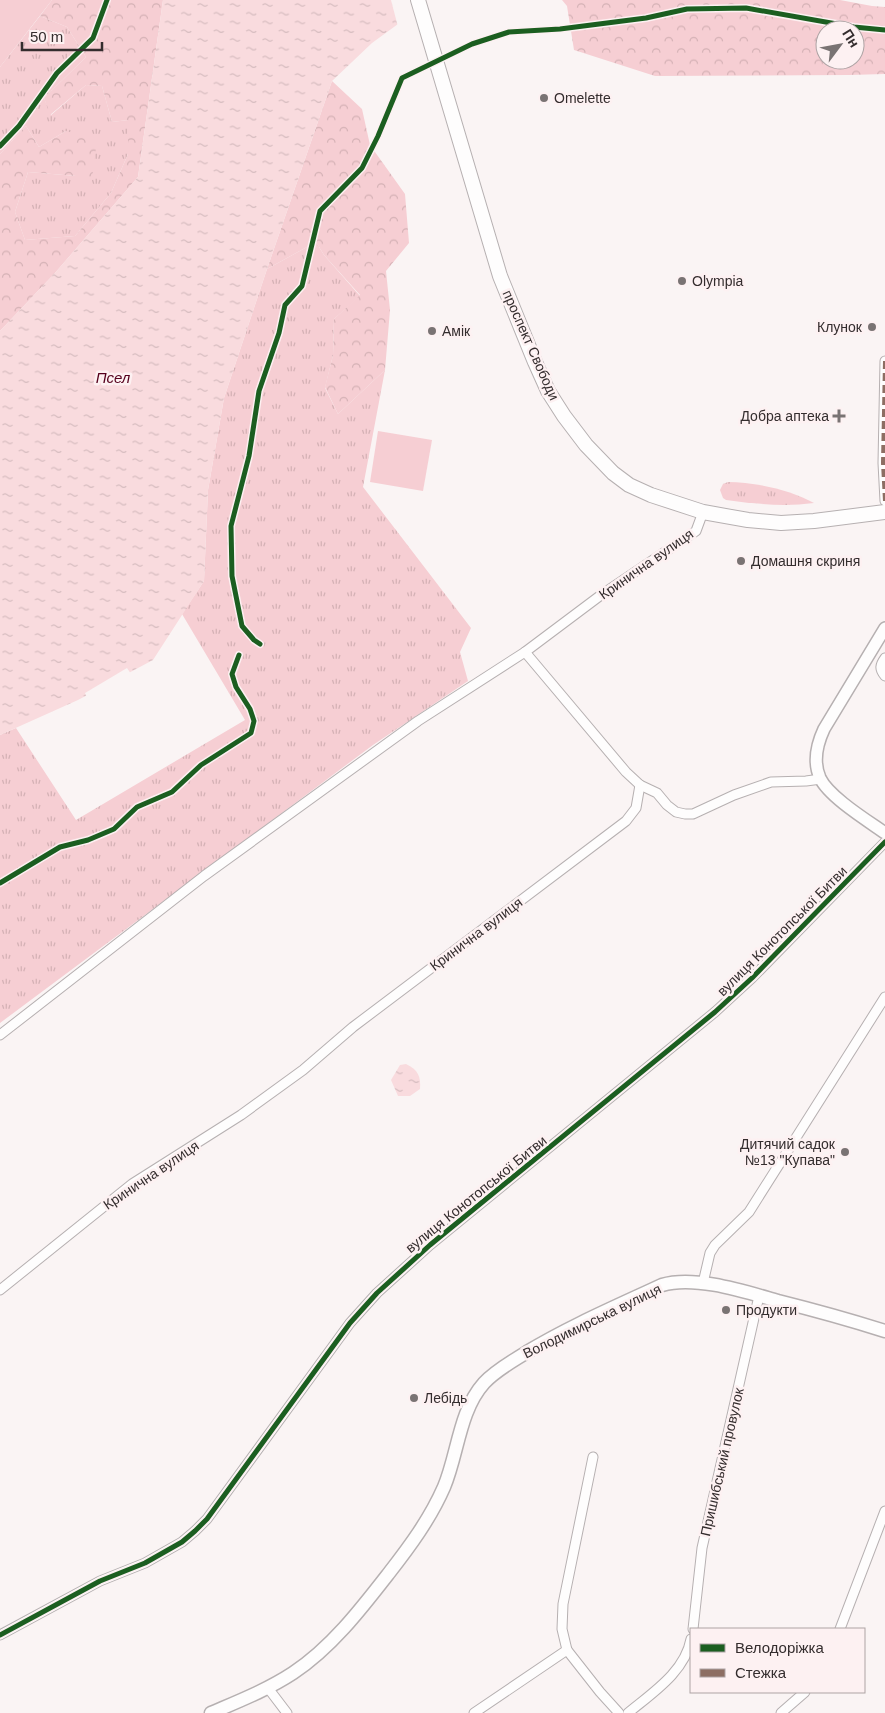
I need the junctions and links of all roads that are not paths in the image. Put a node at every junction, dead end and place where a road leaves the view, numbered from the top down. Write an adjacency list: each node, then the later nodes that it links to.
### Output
1 (418, 0): 4 (main road, проспект Свободи)
2 (885, 361): 3 (street)
3 (885, 501)
4 (703, 512): 5 (main road, проспект Свободи); 7 (street, Кринична вулиця)
5 (885, 512)
6 (885, 628): 10 (street)
7 (525, 652): 11 (street); 15 (street, Кринична вулиця)
8 (885, 658): 9 (street)
9 (885, 676)
10 (821, 779): 11 (street); 12 (street)
11 (640, 785): 17 (street, Кринична вулиця)
12 (885, 833)
13 (885, 842): 24 (street, вулиця Конотопської Битви)
14 (885, 997): 16 (street)
15 (0, 1035)
16 (703, 1283): 18 (main road, Володимирська вулиця); 27 (main road, Володимирська вулиця)
17 (0, 1290)
18 (759, 1296): 19 (main road, Володимирська вулиця); 22 (street, Пришибський провулок)
19 (885, 1330)
20 (594, 1457): 26 (street)
21 (885, 1510): 23 (street)
22 (693, 1628)
23 (840, 1628)
24 (0, 1634)
25 (690, 1642): 33 (street)
26 (566, 1650): 31 (street); 32 (street)
27 (268, 1688): 29 (main road, Володимирська вулиця); 30 (street)
28 (804, 1693): 34 (street)
29 (211, 1713)
30 (287, 1713)
31 (474, 1713)
32 (619, 1713)
33 (628, 1713)
34 (781, 1713)

